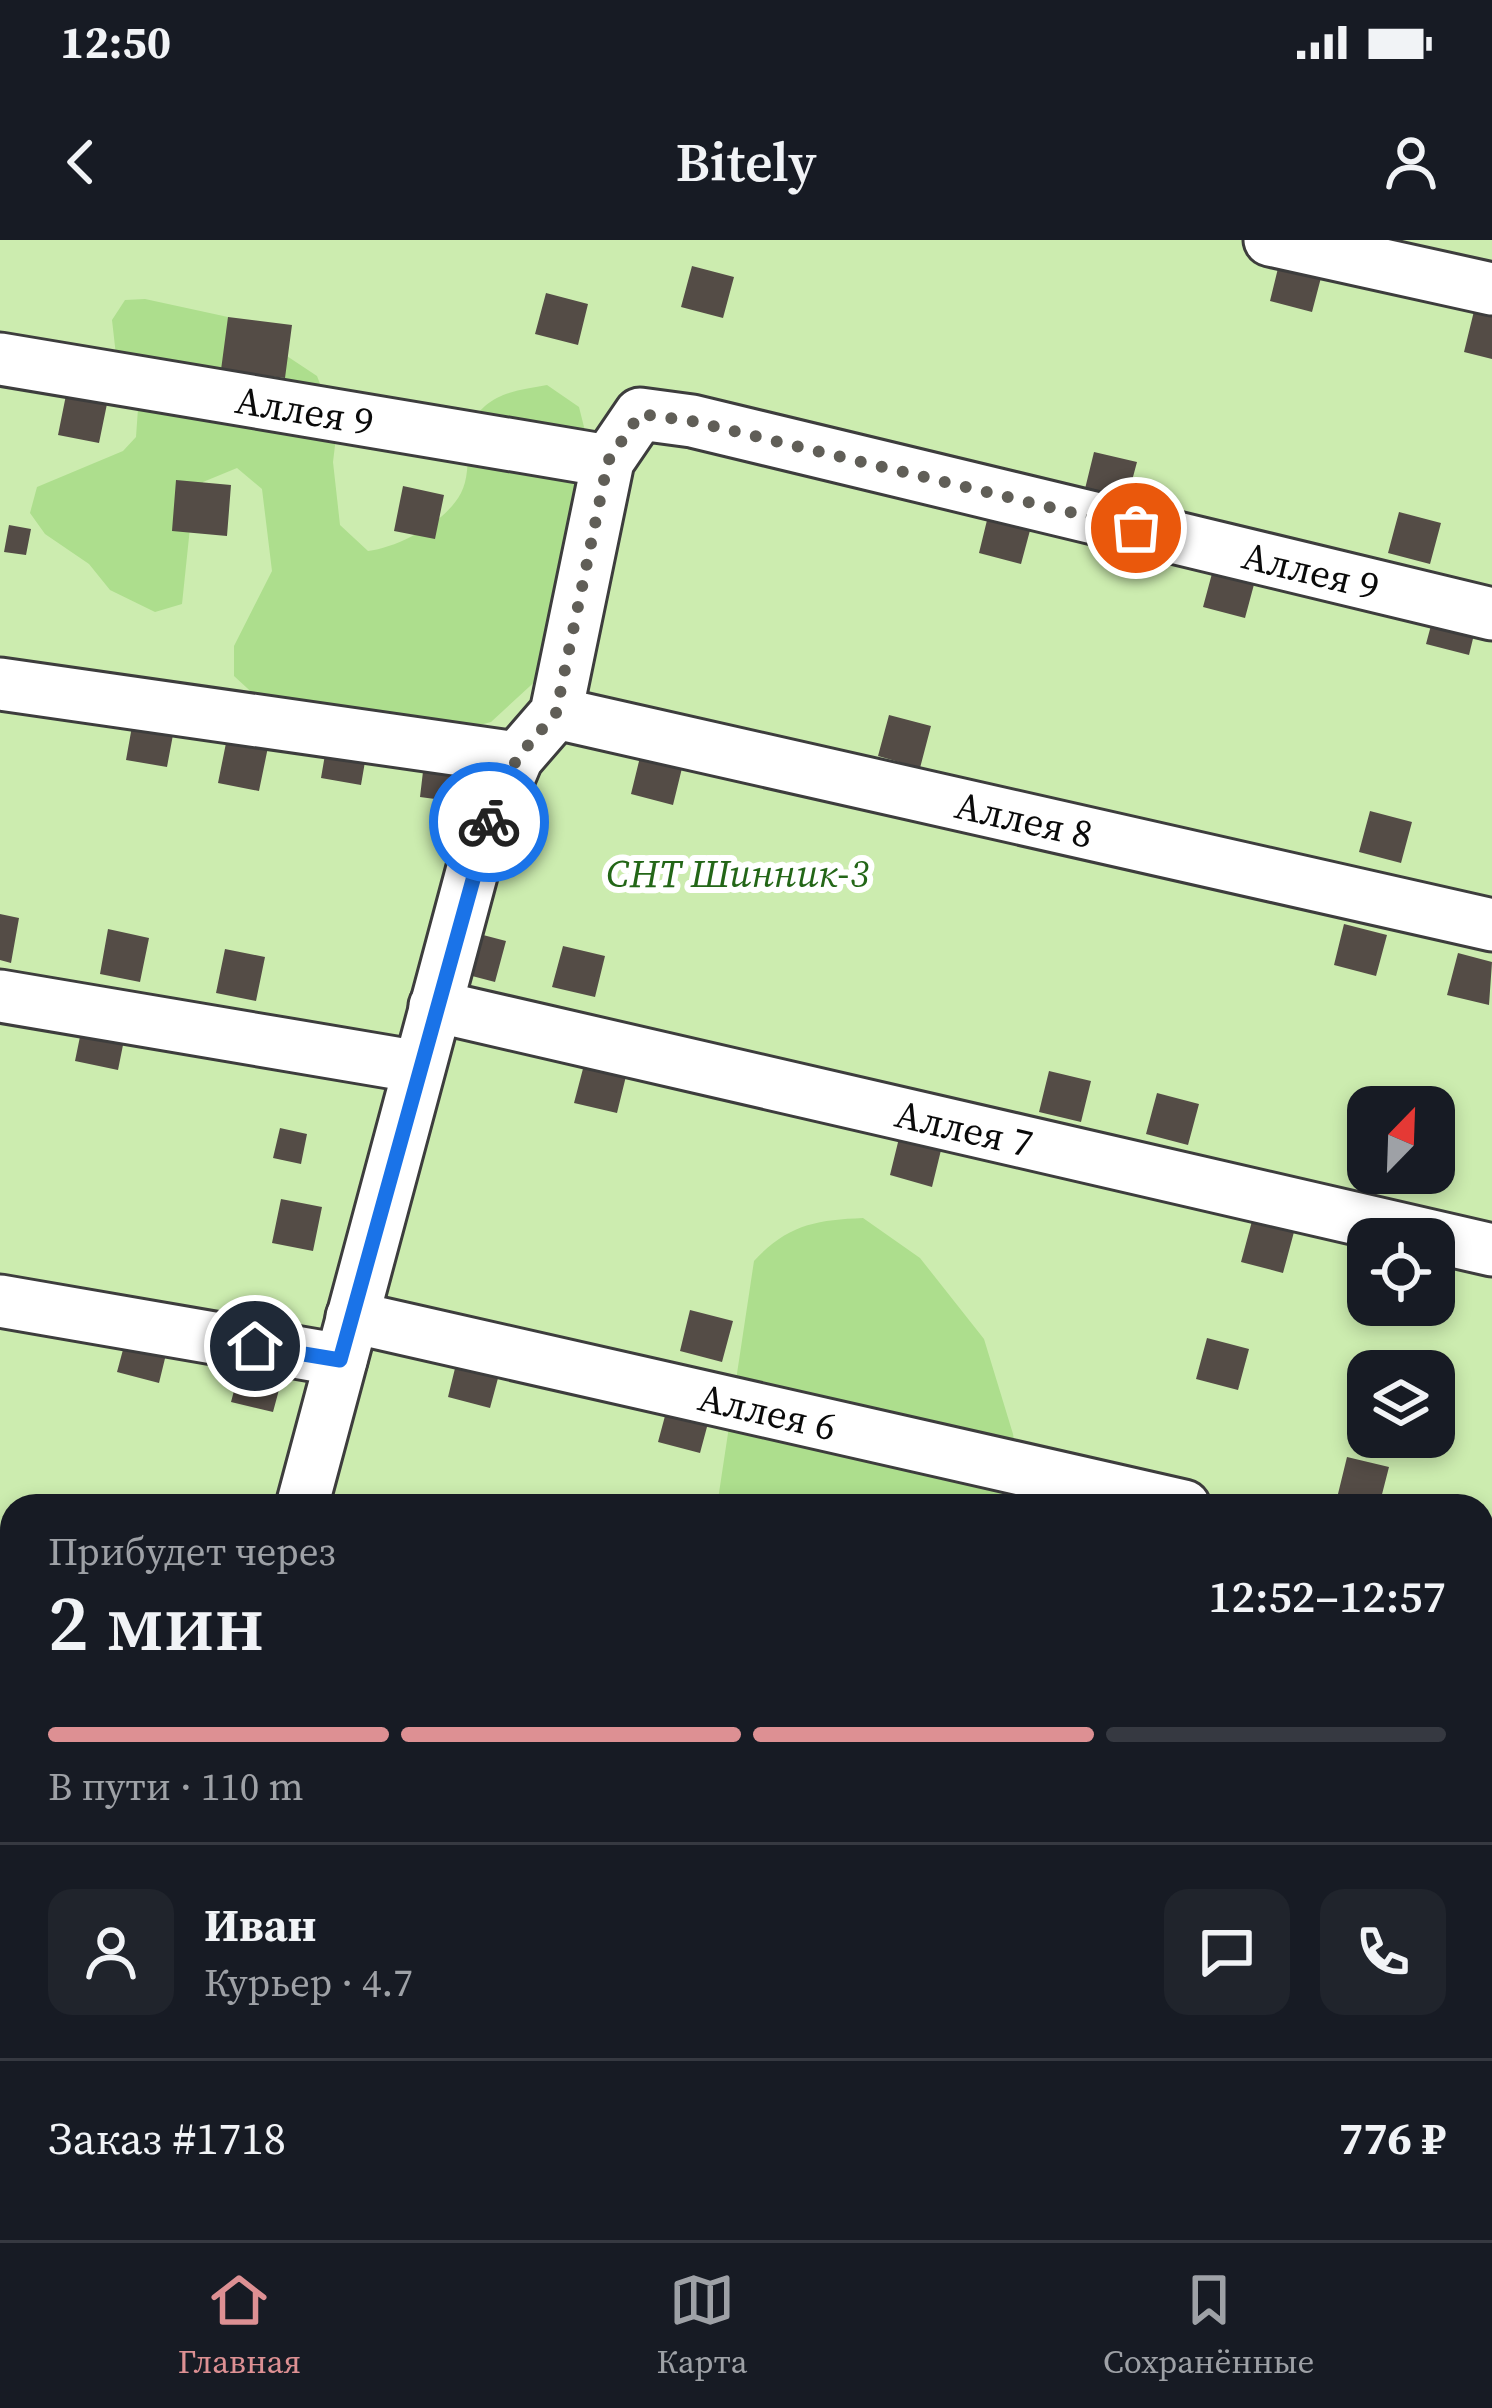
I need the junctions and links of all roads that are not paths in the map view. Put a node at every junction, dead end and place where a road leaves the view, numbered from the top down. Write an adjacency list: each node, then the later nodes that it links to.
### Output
1 (1270, 240): 2 (lane)
2 (1492, 290)
3 (0, 359): 4 (lane, Аллея 9)
4 (608, 461): 5 (lane, Аллея 9); 7 (lane)
5 (1492, 614)
6 (0, 684): 8 (lane)
7 (556, 713): 8 (lane); 9 (lane, Аллея 8)
8 (517, 758): 11 (lane)
9 (1492, 925)
10 (0, 996): 12 (lane)
11 (436, 1006): 12 (lane); 13 (lane, Аллея 7)
12 (419, 1067): 15 (lane)
13 (1492, 1250)
14 (0, 1301): 15 (lane, Аллея 6)
15 (346, 1339): 16 (lane); 17 (lane, Аллея 6)
16 (305, 1494)
17 (1124, 1494)

